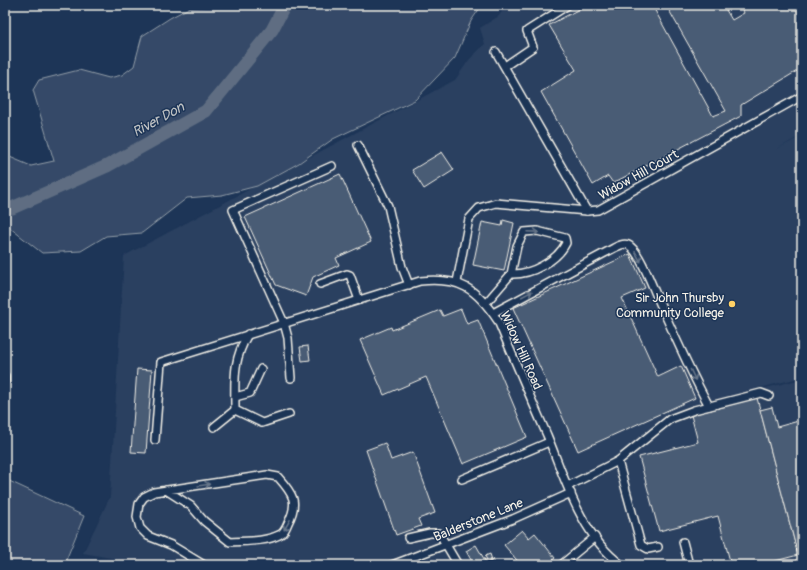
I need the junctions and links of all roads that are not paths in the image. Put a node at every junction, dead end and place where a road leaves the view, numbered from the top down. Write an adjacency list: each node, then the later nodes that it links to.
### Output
1 (568, 5): 3 (street)
2 (496, 52): 3 (street)
3 (505, 66): 7 (street)
4 (802, 96): 7 (street, Widow Hill Court)
5 (358, 145): 11 (street)
6 (332, 166): 15 (street)
7 (587, 211): 9 (street, Widow Hill Court)
8 (511, 274): 8 (street, one-way to 8); 13 (street)
9 (457, 282): 11 (street, Widow Hill Road); 13 (street, Widow Hill Road)
10 (320, 284): 12 (street)
11 (409, 285): 12 (street, Widow Hill Road)
12 (359, 300): 15 (street, Widow Hill Road)
13 (486, 303): 14 (street, Widow Hill Road)
14 (493, 313): 23 (street, one-way to 23); 28 (street, Widow Hill Road)
15 (284, 323): 16 (street, Widow Hill Road); 19 (street)
16 (248, 334): 22 (street); 27 (street, Widow Hill Road)
17 (261, 369): 22 (street)
18 (5, 376): 20 (street)
19 (291, 378)
20 (5, 382)
21 (769, 396): 23 (street)
22 (235, 397): 24 (street)
23 (710, 406): 29 (street)
24 (235, 410): 25 (street); 26 (street)
25 (289, 414)
26 (214, 427)
27 (155, 440)
28 (549, 442): 30 (street); 31 (street, Widow Hill Road)
29 (618, 461): 31 (street); 38 (street)
30 (462, 478)
31 (568, 486): 33 (street, Widow Hill Road)
32 (166, 490): 32 (street, one-way to 32); 39 (street)
33 (571, 493): 34 (street, Widow Hill Road); 37 (street, Balderstone Lane)
34 (595, 537): 42 (street); 43 (street, Widow Hill Road)
35 (408, 538): 37 (street)
36 (682, 542): 44 (street)
37 (445, 545): 40 (street, Balderstone Lane); 41 (street)
38 (658, 547)
39 (204, 565)
40 (392, 565)
41 (458, 565)
42 (561, 565)
43 (622, 565)
44 (689, 565)

